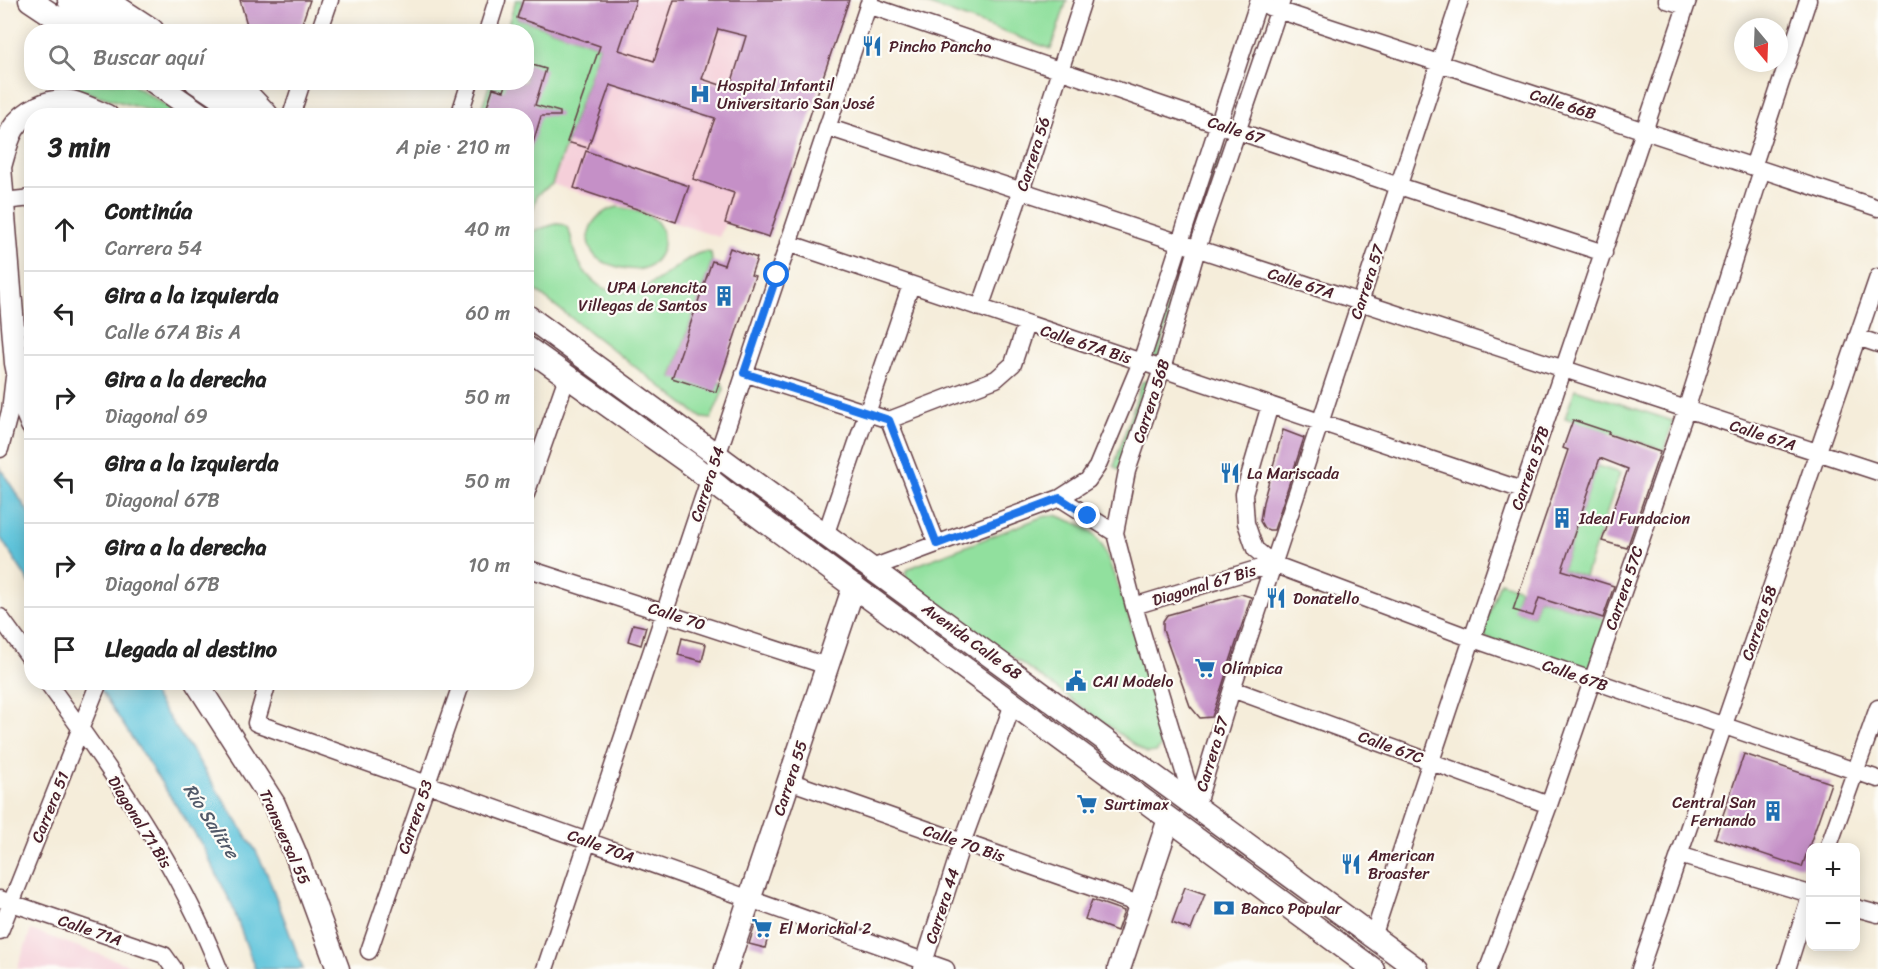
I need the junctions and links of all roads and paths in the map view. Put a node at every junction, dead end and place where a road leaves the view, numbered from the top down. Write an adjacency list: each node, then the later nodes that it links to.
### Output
1 (30, 0): 14 (main road)
2 (69, 0): 13 (main road)
3 (330, 0): 17 (street)
4 (497, 0): 18 (street)
5 (1083, 0): 20 (street, Carrera 56)
6 (1460, 0): 19 (street, Carrera 57)
7 (1667, 0): 11 (street)
8 (1808, 0): 39 (street, Carrera 57C)
9 (1255, 1): 12 (street, Calle 66B); 34 (street, Carrera 56B)
10 (869, 3): 20 (street, Calle 67); 35 (street, Carrera 54)
11 (1687, 3): 37 (street, Carrera 57B)
12 (1280, 5): 19 (street, Calle 66B); 36 (street, Carrera 56B)
13 (99, 9): 15 (main road); 16 (highway)
14 (66, 24)
15 (111, 24)
16 (132, 24)
17 (322, 24)
18 (490, 24)
19 (1439, 64): 37 (street, Calle 66B); 40 (street, Carrera 57)
20 (1059, 71): 34 (street, Calle 67); 41 (street, Carrera 56)
21 (166, 90): 28 (main road)
22 (208, 90): 29 (main road)
23 (237, 90): 30 (highway)
24 (299, 90): 31 (street)
25 (467, 90): 32 (street)
26 (38, 108): 27 (main road)
27 (87, 108)
28 (191, 108)
29 (236, 108)
30 (256, 108)
31 (294, 108)
32 (462, 108)
33 (24, 115): 38 (main road)
34 (1218, 124): 36 (street, Calle 67); 46 (street, Carrera 56B)
35 (827, 127): 41 (street, Calle 67A); 45 (street, Carrera 54)
36 (1239, 130): 40 (street, Calle 67); 47 (street, Carrera 56B)
37 (1645, 131): 39 (street, Calle 66B); 48 (street, Carrera 57B)
38 (0, 167): 43 (main road)
39 (1757, 169): 44 (street, Calle 66B); 67 (street, Carrera 57C)
40 (1399, 186): 48 (street, Calle 67); 51 (street, Carrera 57)
41 (1021, 191): 46 (street, Calle 67A); 52 (street, Carrera 56)
42 (24, 199): 43 (street)
43 (3, 201): 59 (main road)
44 (1878, 208)
45 (788, 243): 50 (street, Calle 67A Bis); 62 (street, Carrera 54)
46 (1179, 243): 47 (street, Calle 67A); 58 (street, Carrera 56B)
47 (1197, 249): 51 (street, Calle 67A); 60 (street, Carrera 56B)
48 (1604, 253): 61 (street, Carrera 57B)
49 (1878, 277): 55 (street, Carrera 58)
50 (911, 285): 52 (street, Calle 67A Bis); 68 (street)
51 (1360, 302): 61 (street, Calle 67A); 70 (street, Carrera 57)
52 (980, 308): 54 (street, Calle 67A Bis)
53 (534, 321): 73 (main road, Avenida Calle 68)
54 (1026, 324): 58 (street, Calle 67A Bis); 69 (street)
55 (1857, 337): 56 (street); 72 (street, Carrera 58)
56 (1878, 345)
57 (534, 353): 64 (main road, Avenida Calle 68)
58 (1141, 362): 60 (street, Calle 67A Bis); 78 (street, Carrera 56B)
59 (16, 363): 63 (street); 65 (main road); 71 (street)
60 (1162, 369): 66 (street, Calle 67A Bis); 80 (street, Carrera 56B)
61 (1563, 370): 67 (street, Calle 67A); 77 (street, Carrera 57B)
62 (744, 373): 68 (street); 73 (street, Carrera 54)
63 (24, 376)
64 (567, 377): 74 (street); 76 (main road, Avenida Calle 68)
65 (24, 403)
66 (1270, 405): 70 (street, Calle 67A Bis); 82 (street)
67 (1686, 410): 72 (street, Calle 67A); 92 (street, Carrera 57C)
68 (867, 413): 69 (street); 79 (street)
69 (889, 420): 81 (street)
70 (1321, 422): 77 (street, Calle 67A Bis); 82 (street, Carrera 57)
71 (1, 447)
72 (1818, 452): 75 (street, Calle 67A); 102 (street, Carrera 58)
73 (717, 454): 76 (street, Carrera 54); 79 (main road, Avenida Calle 68)
74 (534, 471)
75 (1878, 472)
76 (709, 479): 85 (main road, Avenida Calle 68); 87 (street, Carrera 54)
77 (1522, 490): 89 (street, Carrera 57B)
78 (1060, 498): 80 (street); 81 (street, Carrera 56B)
79 (826, 533): 83 (main road, Avenida Calle 68)
80 (1115, 533): 86 (street, Carrera 56B)
81 (937, 544): 83 (street, Carrera 56B)
82 (1274, 564): 86 (street, Diagonal 67 Bis); 89 (street, Calle 67B); 93 (street, Carrera 57)
83 (872, 568): 109 (main road, Avenida Calle 68)
84 (534, 571): 87 (street, Calle 70)
85 (854, 586): 91 (main road, Carrera 55); 99 (main road, Avenida Calle 68)
86 (1134, 606): 109 (street, Carrera 56B)
87 (665, 612): 91 (street, Calle 70); 111 (street, Carrera 54)
88 (0, 617): 90 (street)
89 (1473, 639): 92 (street, Calle 67B); 103 (street, Carrera 57B)
90 (24, 649)
91 (827, 666): 106 (main road, Carrera 55)
92 (1591, 681): 102 (street, Calle 67B); 108 (street, Carrera 57C)
93 (1232, 689): 103 (street, Calle 67C); 109 (street, Carrera 57)
94 (54, 690): 101 (street, Diagonal 71 Bis)
95 (96, 690): 101 (street, Carrera 51)
96 (201, 690): 128 (main road, Transversal 55)
97 (266, 690): 107 (street, Calle 70A)
98 (459, 690): 107 (street, Carrera 53)
99 (1013, 704): 110 (main road, Avenida Calle 68); 112 (street)
100 (1878, 708): 104 (street)
101 (83, 723): 118 (street, Carrera 51); 127 (street, Diagonal 71 Bis)
102 (1723, 727): 104 (street, Calle 67B); 114 (street, Carrera 58)
103 (1430, 761): 108 (street, Calle 67C); 123 (street, Carrera 57B)
104 (1855, 772): 105 (street, Calle 67B); 113 (street)
105 (1878, 779)
106 (789, 781): 112 (street, Calle 70 Bis); 117 (main road, Carrera 55)
107 (427, 784): 111 (street, Calle 70A); 124 (street, Carrera 53)
108 (1549, 805): 135 (street, Carrera 57C)
109 (1196, 807): 123 (main road, Avenida Calle 68)
110 (1170, 819): 119 (main road); 133 (main road, Avenida Calle 68)
111 (586, 841): 117 (street, Calle 70A); 129 (street, Carrera 54)
112 (962, 843): 119 (street, Calle 70 Bis); 125 (street, Carrera 44)
113 (1830, 843)
114 (1679, 855): 115 (street); 136 (street, Carrera 58)
115 (1806, 894)
116 (1809, 897): 137 (street)
117 (749, 899): 125 (street, Calle 70A); 130 (main road, Carrera 55)
118 (5, 901): 122 (street, Carrera 51); 126 (street, Calle 71A)
119 (1139, 904): 132 (main road)
120 (1860, 909): 121 (street)
121 (1878, 915)
122 (0, 931)
123 (1373, 937): 134 (main road, Avenida Calle 68)
124 (369, 951)
125 (923, 965): 131 (street, Calle 70A)
126 (174, 969)
127 (219, 969)
128 (338, 969)
129 (545, 969)
130 (726, 969)
131 (946, 969)
132 (1119, 969)
133 (1372, 969)
134 (1417, 969)
135 (1488, 969)
136 (1640, 969)
137 (1787, 969)

